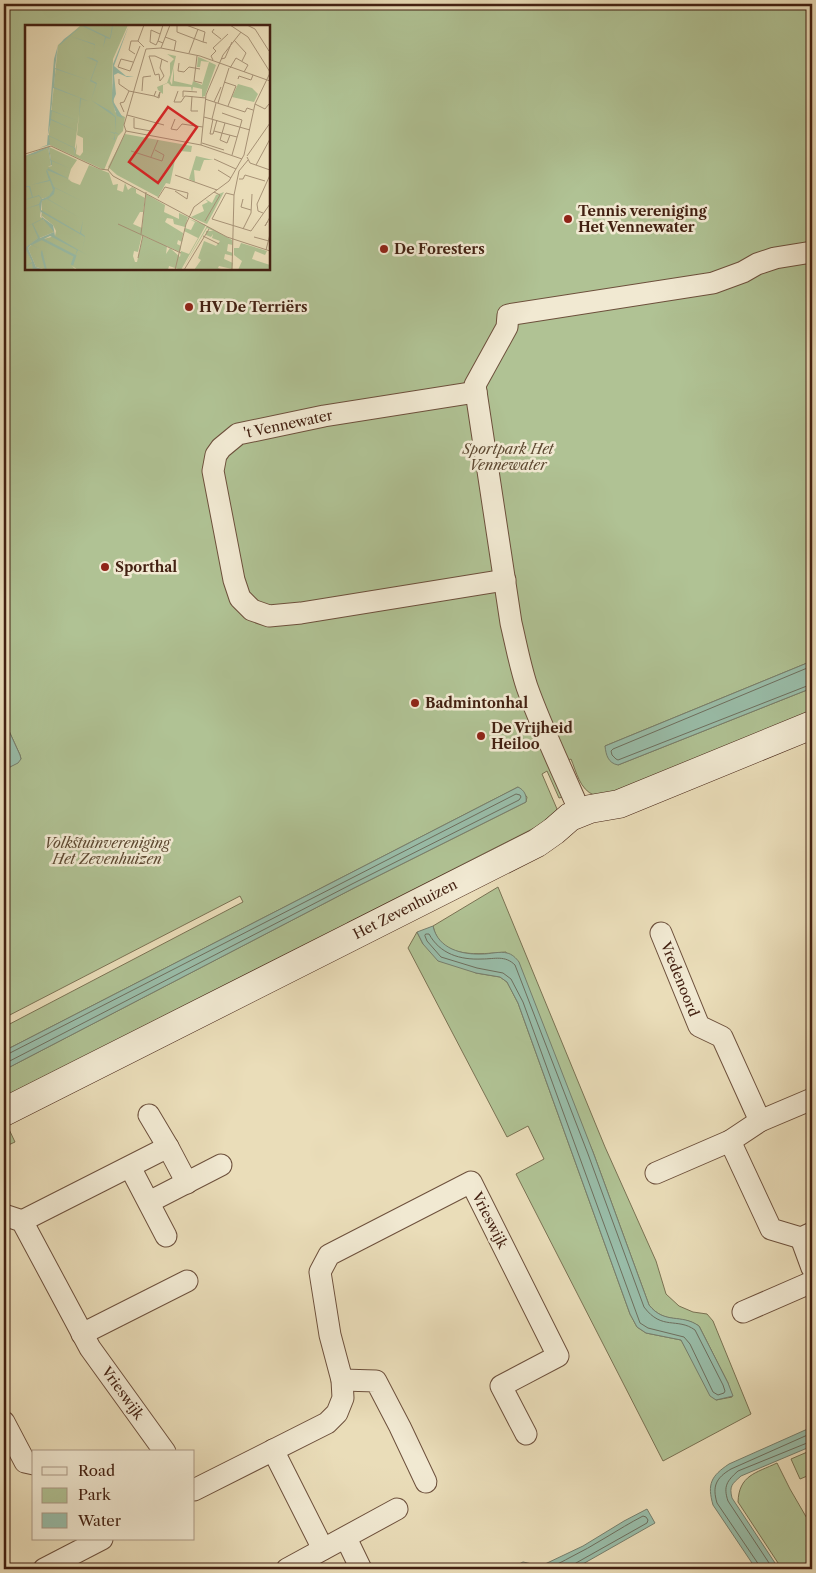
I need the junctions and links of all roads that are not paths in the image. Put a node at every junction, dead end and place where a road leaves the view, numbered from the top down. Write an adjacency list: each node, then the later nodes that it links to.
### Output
1 (812, 252): 2 (street)
2 (476, 392): 3 (street); 3 (street, 't Vennewater)
3 (505, 580): 5 (street)
4 (812, 725): 5 (street, Het Zevenhuizen)
5 (580, 812): 8 (street, Het Zevenhuizen)
6 (661, 934): 10 (street, Vredenoord)
7 (812, 1099): 10 (street)
8 (4, 1112)
9 (149, 1115): 12 (street)
10 (760, 1121): 11 (street)
11 (730, 1141): 15 (street); 19 (street)
12 (168, 1147): 14 (street, Vrieswijk); 16 (street)
13 (221, 1165): 16 (street)
14 (130, 1167): 17 (street); 18 (street, Vrieswijk)
15 (656, 1173)
16 (187, 1183): 17 (street)
17 (149, 1202): 20 (street)
18 (13, 1218): 25 (street, Vrieswijk)
19 (806, 1235): 21 (street)
20 (166, 1236)
21 (812, 1268)
22 (187, 1281): 25 (street)
23 (812, 1282): 24 (street)
24 (743, 1312)
25 (82, 1334): 29 (street, Vrieswijk)
26 (342, 1380): 28 (street, Vrieswijk); 30 (street, Vrieswijk); 32 (street)
27 (4, 1422): 31 (street)
28 (526, 1434)
29 (164, 1450)
30 (273, 1450): 33 (street, Vrieswijk); 37 (street)
31 (32, 1464)
32 (426, 1482)
33 (195, 1489)
34 (397, 1509): 35 (street)
35 (346, 1538): 37 (street); 41 (street)
36 (92, 1542): 38 (street)
37 (323, 1550): 40 (street)
38 (67, 1564): 39 (street)
39 (44, 1569)
40 (287, 1569)
41 (361, 1569)

